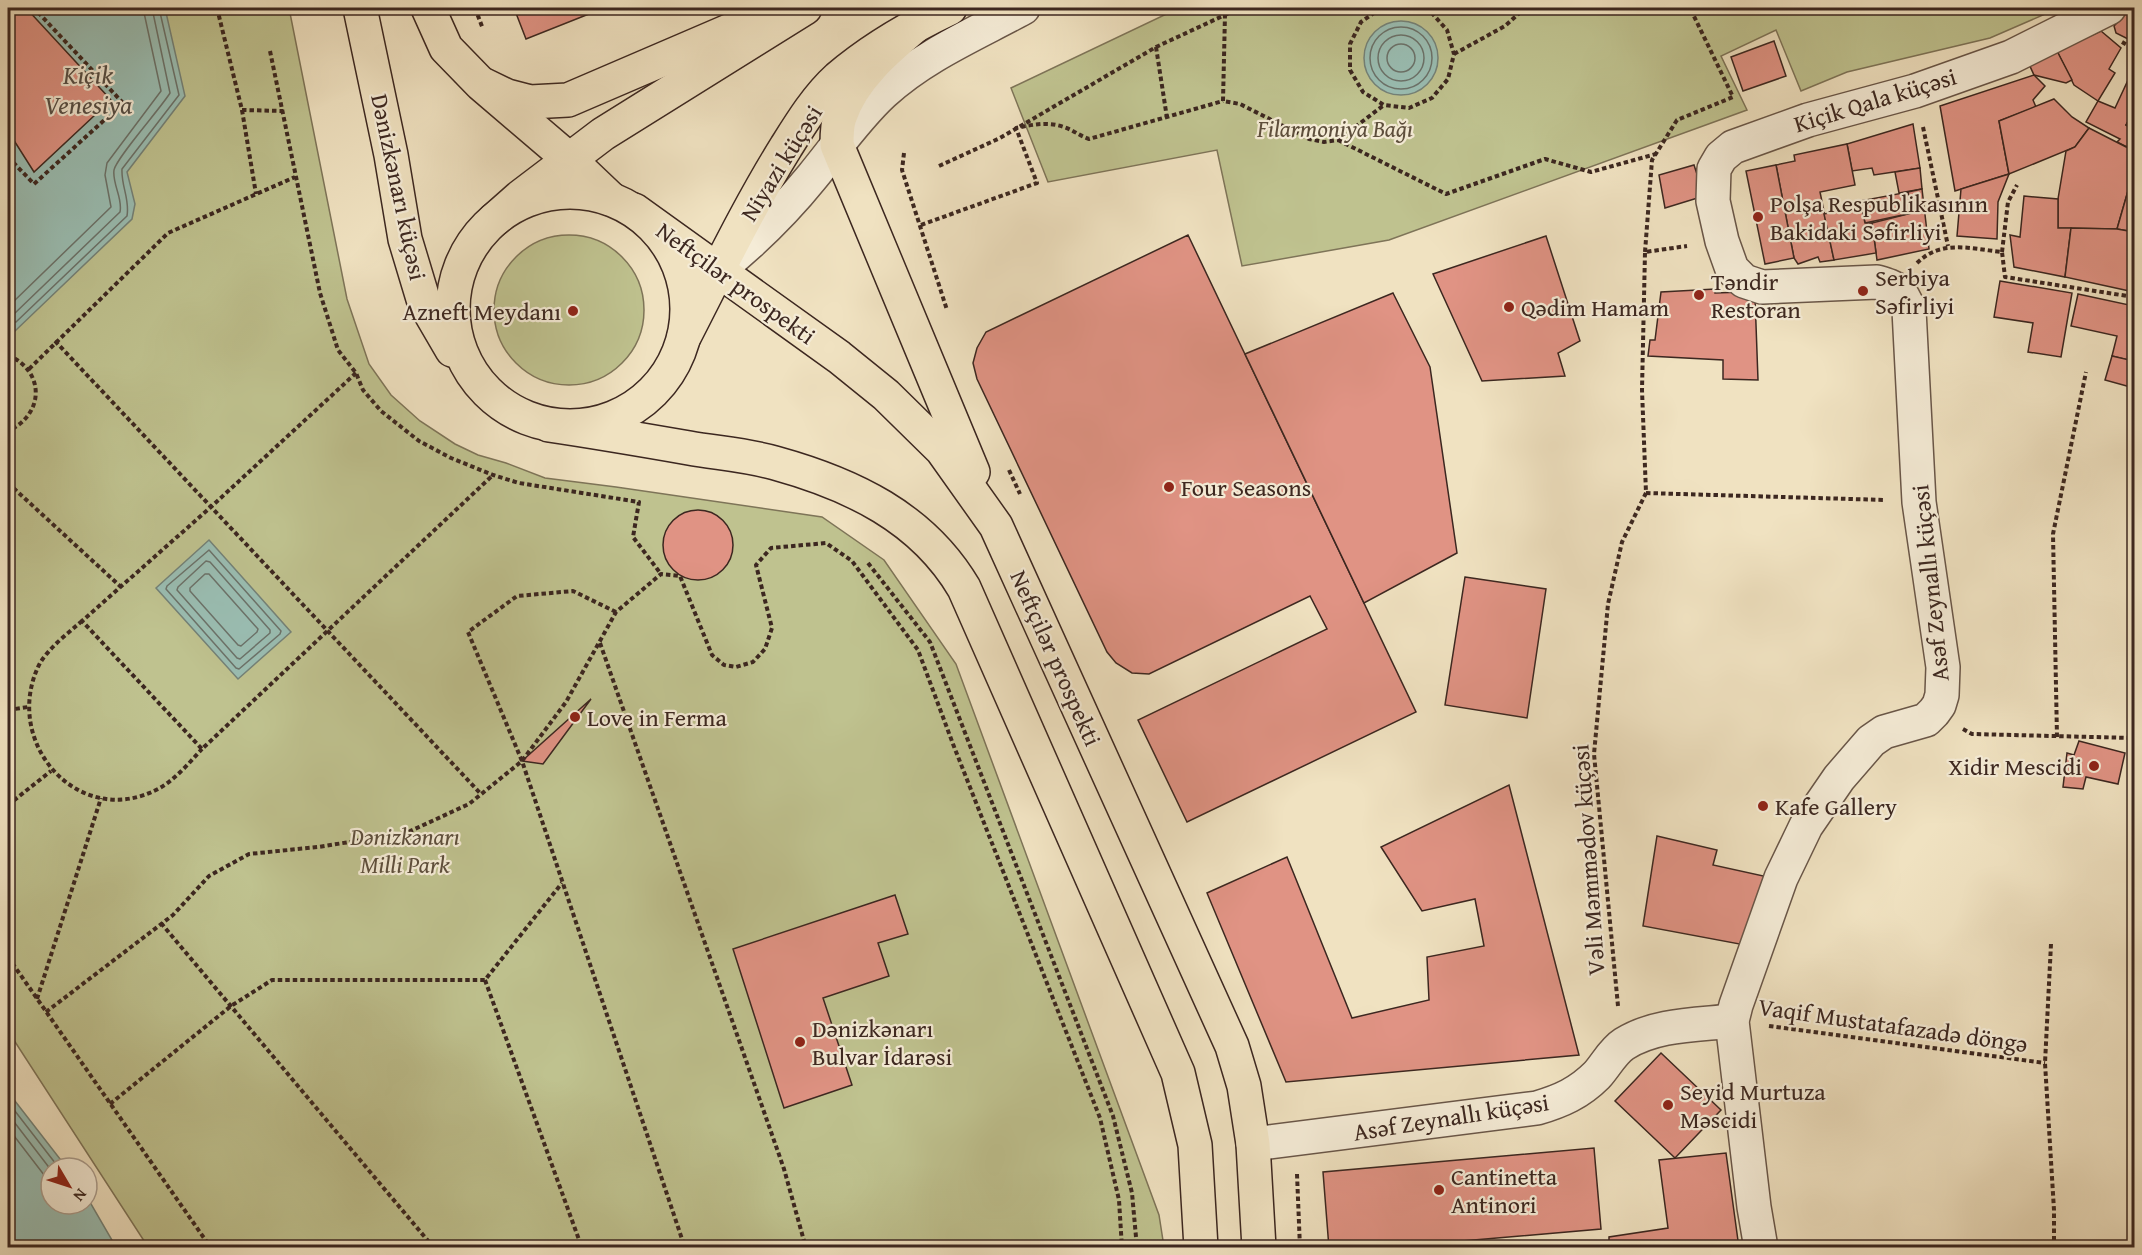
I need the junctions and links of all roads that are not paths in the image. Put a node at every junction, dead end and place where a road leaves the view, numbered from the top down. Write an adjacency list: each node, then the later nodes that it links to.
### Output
1 (360, 8): 17 (main road, Dənizkənarı küçəsi)
2 (428, 8): 9 (main road)
3 (784, 8): 9 (main road)
4 (805, 8): 11 (main road)
5 (950, 8): 8 (main road, Niyazi küçəsi)
6 (1023, 8): 10 (street)
7 (2109, 8): 15 (street, Kiçik Qala küçəsi)
8 (920, 22): 10 (main road); 14 (main road, Niyazi küçəsi)
9 (481, 84): 11 (main road)
10 (837, 145): 14 (street); 19 (main road)
11 (570, 160): 12 (main road); 13 (main road)
12 (623, 205): 13 (main road); 14 (main road, Neftçilər prospekti); 16 (main road)
13 (494, 220): 17 (main road)
14 (718, 270): 16 (main road, Niyazi küçəsi); 19 (main road, Neftçilər prospekti)
15 (1893, 287): 20 (street, Asəf Zeynallı küçəsi)
16 (684, 337): 18 (main road)
17 (482, 386): 18 (main road)
18 (549, 424): 22 (main road)
19 (996, 526): 21 (main road, Neftçilər prospekti)
20 (1732, 1021): 21 (street, Asəf Zeynallı küçəsi); 24 (street, Asəf Zeynallı küçəsi)
21 (1253, 1144): 23 (main road, Neftçilər prospekti)
22 (1201, 1248)
23 (1259, 1248)
24 (1761, 1248)

